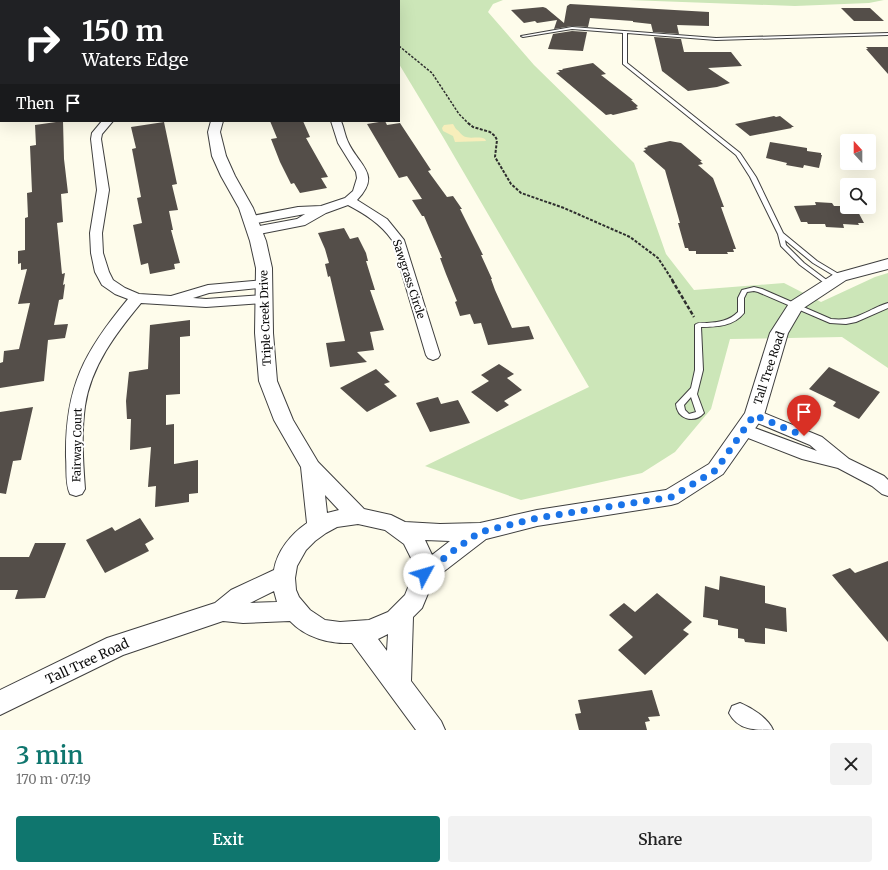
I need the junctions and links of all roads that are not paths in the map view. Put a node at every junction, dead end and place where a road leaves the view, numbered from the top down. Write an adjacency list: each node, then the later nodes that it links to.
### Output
1 (625, 32): 2 (lane); 3 (lane); 9 (lane)
2 (888, 34)
3 (523, 36)
4 (107, 122): 15 (street)
5 (217, 122): 8 (street, Triple Creek Drive)
6 (336, 122): 7 (street)
7 (350, 201): 8 (street); 18 (street, Sawgrass Circle)
8 (252, 226): 14 (street, Triple Creek Drive)
9 (781, 234): 10 (lane); 11 (lane)
10 (808, 256): 11 (lane); 13 (lane)
11 (796, 258): 13 (lane)
12 (888, 264): 13 (street, Tall Tree Road)
13 (834, 281): 17 (street, Tall Tree Road)
14 (264, 291): 15 (street); 21 (street, Triple Creek Drive)
15 (137, 298): 22 (street, Fairway Court)
16 (888, 305): 17 (lane)
17 (796, 306): 19 (lane); 20 (street, Tall Tree Road)
18 (433, 355)
19 (695, 388)
20 (749, 423): 23 (street); 27 (street, Tall Tree Road)
21 (311, 467): 24 (street, Triple Creek Drive); 25 (street, Triple Creek Drive)
22 (76, 489)
23 (888, 489)
24 (358, 516): 25 (street); 26 (street)
25 (318, 526): 29 (street)
26 (403, 530): 27 (street, Tall Tree Road); 28 (street)
27 (480, 532): 28 (street, Tall Tree Road)
28 (424, 574): 32 (street)
29 (283, 576): 30 (street, Tall Tree Road); 31 (street)
30 (222, 611): 31 (street, Tall Tree Road); 35 (street, Tall Tree Road)
31 (295, 611): 33 (street)
32 (401, 615): 33 (street); 34 (street)
33 (359, 633): 34 (street)
34 (398, 684): 37 (street)
35 (0, 703)
36 (740, 713): 38 (street)
37 (432, 730)
38 (762, 730)

